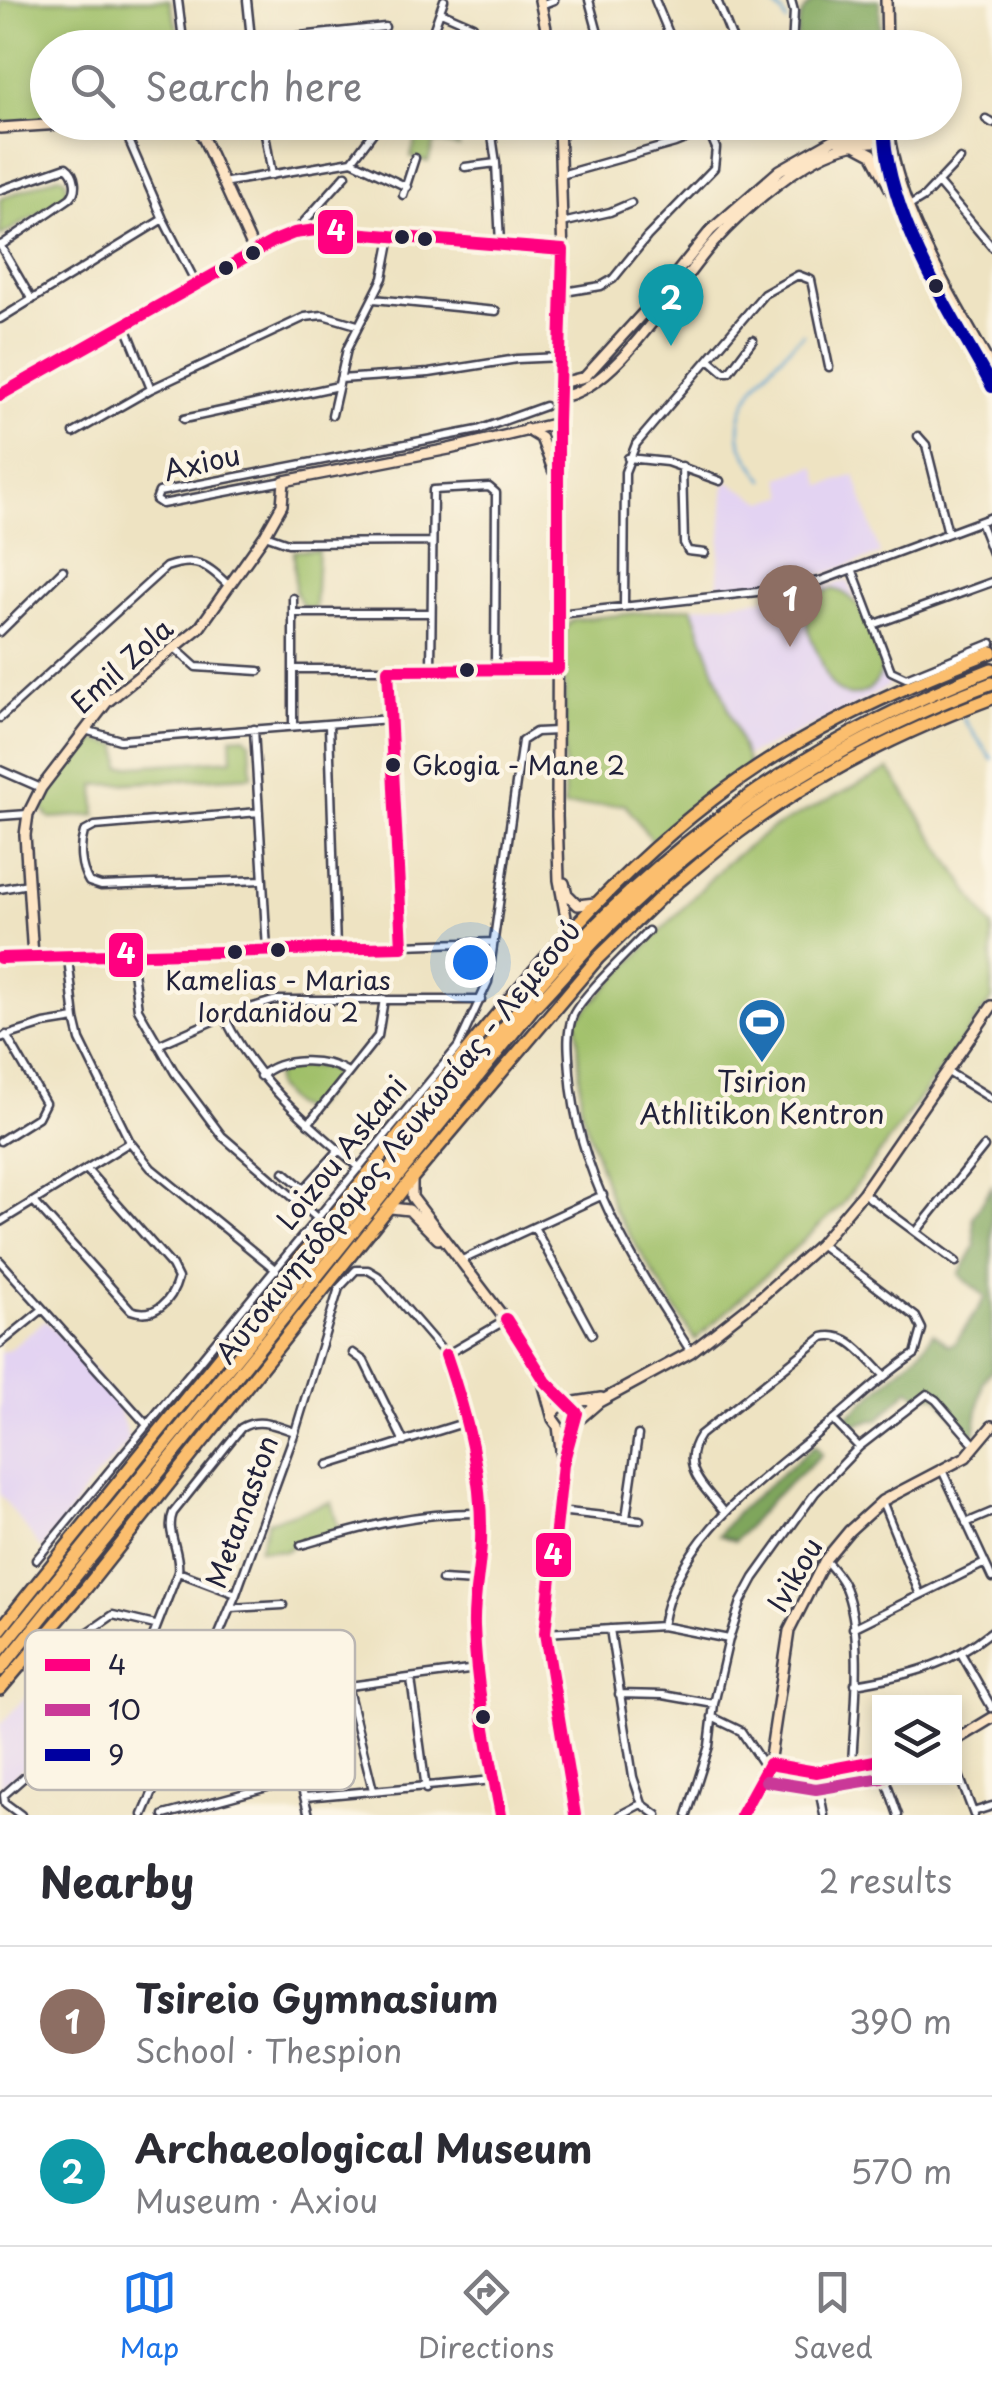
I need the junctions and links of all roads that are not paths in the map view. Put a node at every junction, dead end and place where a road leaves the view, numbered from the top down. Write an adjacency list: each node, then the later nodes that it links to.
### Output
1 (178, 0): 13 (street)
2 (247, 0): 14 (street)
3 (444, 0): 11 (street)
4 (554, 0): 10 (street)
5 (589, 0): 19 (street)
6 (716, 0): 21 (street)
7 (792, 0): 22 (street)
8 (886, 0): 23 (street)
9 (658, 1): 20 (street)
10 (541, 2): 18 (street)
11 (441, 12): 16 (street); 17 (street)
12 (386, 26): 15 (street)
13 (182, 30)
14 (250, 30)
15 (356, 30)
16 (434, 30)
17 (473, 30)
18 (546, 30)
19 (597, 30)
20 (668, 30)
21 (728, 30)
22 (793, 30)
23 (887, 30)
24 (30, 126): 25 (street)
25 (0, 128)
26 (129, 140): 49 (street)
27 (203, 140): 44 (street)
28 (265, 140): 41 (street)
29 (367, 140): 38 (street)
30 (493, 140): 39 (street)
31 (559, 140): 43 (street)
32 (682, 140): 43 (street)
33 (713, 140): 59 (street)
34 (854, 140): 48 (street); 72 (street); 76 (street)
35 (887, 140): 48 (street)
36 (415, 158): 38 (street)
37 (960, 159): 45 (street)
38 (352, 161): 41 (street)
39 (496, 163): 40 (street); 53 (street)
40 (464, 167)
41 (272, 174): 44 (street)
42 (346, 176): 51 (street)
43 (561, 176): 50 (street)
44 (221, 183): 57 (street)
45 (938, 183): 48 (street); 55 (street)
46 (0, 190): 54 (street)
47 (631, 204): 50 (street)
48 (904, 206): 70 (street); 73 (street)
49 (163, 219): 58 (street); 61 (street)
50 (562, 223): 56 (street)
51 (294, 233): 52 (street); 57 (street)
52 (391, 237): 53 (street); 60 (street)
53 (500, 244): 56 (street)
54 (0, 245): 61 (street)
55 (992, 247)
56 (563, 250): 59 (street)
57 (255, 253): 58 (street)
58 (197, 285): 64 (street)
59 (564, 292): 67 (street)
60 (374, 299): 62 (street); 65 (street)
61 (32, 300): 63 (street)
62 (496, 310)
63 (0, 319)
64 (125, 324): 74 (street); 75 (street)
65 (357, 325): 71 (street); 74 (street)
66 (754, 340): 68 (street)
67 (561, 358): 71 (street); 72 (street)
68 (708, 358): 69 (street); 86 (street)
69 (829, 367)
70 (992, 369)
71 (339, 382): 78 (street); 79 (street)
72 (561, 383): 76 (street)
73 (992, 387)
74 (151, 389): 82 (street)
75 (0, 395)
76 (560, 397): 80 (street)
77 (546, 406): 84 (street, Axiou)
78 (332, 415)
79 (184, 419)
80 (558, 423): 81 (street, Axiou); 90 (street)
81 (526, 428): 85 (street, Axiou); 90 (street)
82 (74, 433)
83 (918, 436): 93 (street)
84 (398, 446): 85 (street); 88 (street, Axiou)
85 (400, 458): 88 (street, Axiou)
86 (628, 458): 87 (street); 103 (street)
87 (682, 466): 89 (street); 96 (street)
88 (284, 480): 94 (street, Emil Zola)
89 (720, 482)
90 (558, 484): 106 (street)
91 (992, 517): 92 (street)
92 (980, 522): 93 (street); 97 (street)
93 (948, 534): 99 (street)
94 (264, 535): 95 (street); 101 (street, Emil Zola)
95 (431, 542): 105 (street); 117 (street)
96 (705, 553)
97 (992, 553)
98 (63, 570): 108 (street)
99 (853, 571): 103 (street); 107 (street)
100 (992, 582): 107 (street)
101 (230, 586): 110 (street, Emil Zola); 121 (street)
102 (293, 598): 104 (street)
103 (624, 606): 106 (street)
104 (296, 613): 105 (street); 112 (street)
105 (430, 613): 116 (street)
106 (559, 614): 113 (street)
107 (873, 625): 109 (street)
108 (0, 632)
109 (992, 644)
110 (174, 647): 118 (street); 125 (street, Emil Zola)
111 (992, 652): 133 (highway)
112 (294, 669): 115 (street); 124 (street)
113 (558, 669): 117 (street); 127 (street)
114 (992, 669): 141 (highway, Αυτοκινητόδρομος Λευκωσίας - Λεμεσού)
115 (388, 670): 116 (street); 122 (street)
116 (430, 670): 117 (street)
117 (495, 670)
118 (259, 671)
119 (992, 683): 150 (highway, Αυτοκινητόδρομος Λευκωσίας - Λεμεσού)
120 (992, 698): 138 (highway)
121 (0, 718)
122 (390, 719): 123 (street); 143 (street)
123 (329, 724): 124 (street); 144 (street)
124 (293, 726): 126 (street)
125 (84, 730): 126 (street); 129 (street, Emil Zola)
126 (254, 730): 130 (street)
127 (558, 731): 134 (street); 142 (street, Loizou Askani)
128 (0, 770): 129 (street)
129 (41, 788): 131 (street, Emil Zola)
130 (259, 812): 135 (street); 135 (street)
131 (28, 814): 132 (street); 136 (street, Emil Zola)
132 (0, 816)
133 (674, 831): 139 (highway); 141 (highway)
134 (559, 866): 139 (street); 141 (street)
135 (263, 880): 145 (street)
136 (28, 884): 137 (street); 148 (street, Emil Zola)
137 (0, 888)
138 (669, 889): 150 (highway); 170 (highway)
139 (599, 902): 141 (highway)
140 (648, 932): 172 (street)
141 (574, 936): 207 (highway, Αυτοκινητόδρομος Λευκωσίας - Λεμεσού); 223 (highway)
142 (494, 942): 143 (street); 152 (street, Loizou Askani)
143 (402, 947): 144 (street)
144 (336, 949): 145 (street)
145 (266, 950): 146 (street)
146 (131, 956): 149 (street); 157 (street)
147 (0, 958): 148 (street)
148 (33, 958): 149 (street)
149 (68, 958): 155 (street)
150 (557, 984): 213 (highway, Αυτοκινητόδρομος Λευκωσίας - Λεμεσού)
151 (384, 999): 152 (street); 154 (street); 158 (street)
152 (481, 1000): 167 (street, Loizou Askani)
153 (992, 1006): 159 (street)
154 (224, 1016): 157 (street); 160 (street)
155 (75, 1019): 156 (street); 164 (street)
156 (3, 1036): 163 (street)
157 (158, 1045): 174 (street)
158 (348, 1072): 160 (street); 162 (street)
159 (948, 1072): 161 (street); 173 (street)
160 (260, 1076): 162 (street)
161 (992, 1099)
162 (308, 1124): 166 (street)
163 (0, 1141)
164 (130, 1142): 168 (street); 186 (street)
165 (984, 1146): 180 (street)
166 (338, 1150): 167 (street); 171 (street)
167 (360, 1168): 177 (street, Loizou Askani)
168 (88, 1170): 175 (street); 175 (street)
169 (284, 1172): 171 (street)
170 (412, 1178): 176 (highway); 182 (street)
171 (304, 1190): 174 (street)
172 (603, 1194): 179 (street); 191 (street)
173 (864, 1194): 180 (street); 181 (street)
174 (295, 1199): 177 (street)
175 (34, 1203): 178 (street)
176 (391, 1208): 182 (street); 232 (highway)
177 (317, 1218): 186 (street, Loizou Askani)
178 (0, 1222)
179 (534, 1227): 184 (street); 189 (street)
180 (916, 1232): 185 (street)
181 (820, 1244): 191 (street); 194 (street)
182 (451, 1252): 184 (street)
183 (0, 1261): 187 (street)
184 (459, 1262): 188 (street)
185 (956, 1262)
186 (276, 1270): 202 (street, Loizou Askani)
187 (43, 1309): 190 (street); 202 (street)
188 (506, 1319): 193 (street); 195 (street)
189 (592, 1334)
190 (0, 1344)
191 (691, 1352): 196 (street)
192 (352, 1353): 208 (street)
193 (446, 1355): 200 (street); 205 (street, Metanaston)
194 (884, 1374): 199 (street); 217 (street)
195 (542, 1375): 197 (street); 198 (street)
196 (609, 1396): 197 (street); 201 (street)
197 (568, 1404): 198 (street); 201 (street)
198 (553, 1413): 203 (street)
199 (834, 1420): 210 (street); 217 (street)
200 (470, 1421): 208 (street); 219 (street)
201 (576, 1422): 203 (street); 211 (street)
202 (147, 1425): 225 (street, Loizou Askani)
203 (558, 1426): 211 (street)
204 (992, 1426): 209 (street, Ivikou)
205 (294, 1432): 228 (street); 233 (street, Metanaston)
206 (638, 1435): 220 (street)
207 (171, 1438): 223 (highway); 251 (highway)
208 (404, 1442): 212 (street)
209 (976, 1446): 210 (street); 214 (street, Ivikou)
210 (859, 1447): 250 (street)
211 (563, 1464): 216 (street)
212 (328, 1465)
213 (165, 1467): 232 (highway); 242 (highway)
214 (941, 1469): 215 (street, Ivikou); 222 (street)
215 (882, 1501): 226 (street, Ivikou); 234 (street)
216 (558, 1510): 220 (street); 248 (street)
217 (724, 1512): 238 (street)
218 (992, 1512): 222 (street)
219 (481, 1513): 224 (street); 231 (street)
220 (626, 1518): 221 (street)
221 (640, 1520)
222 (966, 1523): 227 (street)
223 (75, 1535): 241 (highway)
224 (301, 1544)
225 (36, 1560)
226 (825, 1560): 239 (street); 268 (street, Ivikou)
227 (985, 1563): 229 (street); 234 (street)
228 (178, 1572): 233 (street); 237 (street)
229 (992, 1578)
230 (442, 1580): 231 (street)
231 (476, 1582): 254 (street)
232 (86, 1588): 243 (highway)
233 (236, 1594): 236 (street, Metanaston)
234 (920, 1595): 239 (street)
235 (283, 1606): 236 (street)
236 (231, 1608): 246 (street, Metanaston)
237 (156, 1625): 244 (street); 245 (street)
238 (662, 1626): 240 (street); 250 (street)
239 (853, 1628): 257 (street)
240 (610, 1629): 248 (street); 260 (street)
241 (0, 1630)
242 (33, 1630)
243 (51, 1630)
244 (91, 1630)
245 (154, 1630)
246 (222, 1630)
247 (992, 1631): 252 (street)
248 (545, 1633): 289 (street)
249 (25, 1639): 255 (highway)
250 (728, 1639): 261 (street)
251 (0, 1650)
252 (962, 1654): 257 (street); 262 (street)
253 (25, 1660): 259 (highway)
254 (476, 1669): 256 (street); 272 (street)
255 (0, 1670)
256 (411, 1678): 258 (street); 275 (street)
257 (855, 1684): 269 (street)
258 (355, 1685)
259 (0, 1690)
260 (620, 1694): 261 (street); 281 (street)
261 (714, 1704): 264 (street)
262 (992, 1708)
263 (355, 1712): 279 (street)
264 (712, 1717): 268 (street); 292 (street)
265 (992, 1718): 266 (street)
266 (962, 1736)
267 (872, 1762): 269 (street)
268 (768, 1766): 270 (street); 293 (street, Ivikou)
269 (852, 1766): 270 (street)
270 (816, 1772): 294 (street)
271 (25, 1776): 284 (street)
272 (494, 1780): 275 (street); 288 (street)
273 (962, 1784): 283 (street)
274 (887, 1785): 295 (street)
275 (426, 1789): 279 (street)
276 (155, 1790): 285 (street, Metanaston)
277 (257, 1790): 286 (street)
278 (302, 1790): 280 (street)
279 (373, 1790): 280 (street)
280 (305, 1797): 287 (street)
281 (642, 1804): 290 (street); 291 (street)
282 (992, 1806): 283 (street)
283 (973, 1814)
284 (21, 1815)
285 (144, 1815)
286 (164, 1815)
287 (308, 1815)
288 (500, 1815)
289 (575, 1815)
290 (620, 1815)
291 (657, 1815)
292 (686, 1815)
293 (741, 1815)
294 (824, 1815)
295 (898, 1815)

